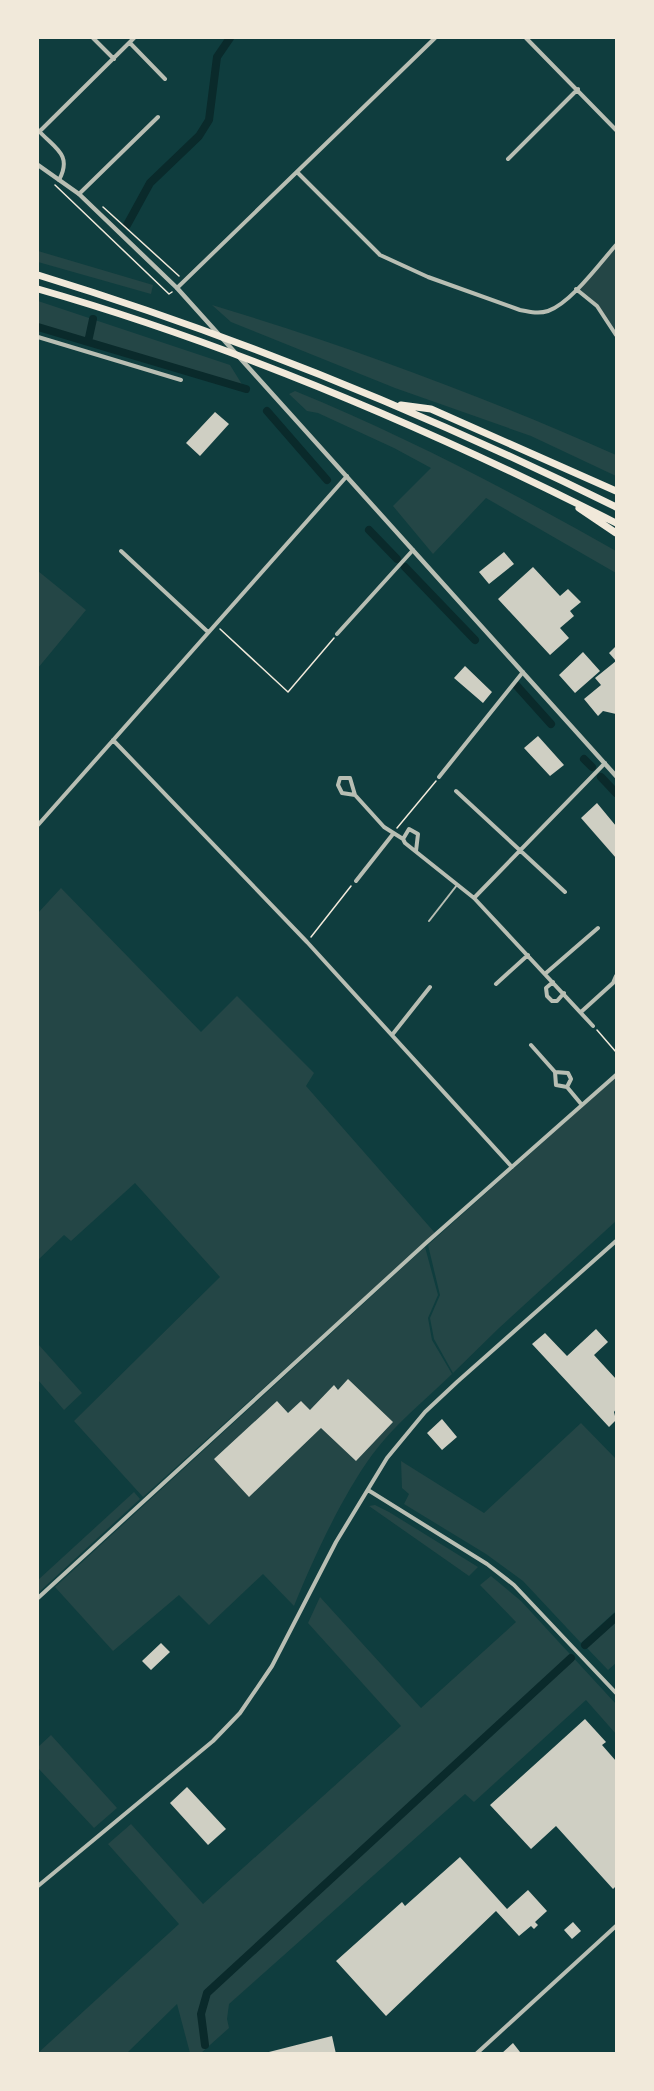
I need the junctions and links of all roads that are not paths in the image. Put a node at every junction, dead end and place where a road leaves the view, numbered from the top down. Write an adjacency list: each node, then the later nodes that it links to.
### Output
1 (93, 38): 6 (street)
2 (134, 38): 5 (street)
3 (435, 38): 14 (street)
4 (526, 38): 8 (street)
5 (130, 43): 6 (street); 7 (street)
6 (114, 59): 11 (street)
7 (165, 79)
8 (578, 89): 10 (street); 12 (street)
9 (158, 117): 16 (street)
10 (616, 130)
11 (38, 131): 15 (street)
12 (508, 159)
13 (38, 165): 15 (street)
14 (297, 172): 19 (street); 21 (street)
15 (59, 180): 16 (street)
16 (79, 194): 19 (street)
17 (616, 245): 21 (street)
18 (38, 275): 25 (highway)
19 (177, 288): 26 (street)
20 (38, 289): 28 (highway)
21 (576, 289): 22 (street)
22 (616, 335)
23 (38, 337): 24 (street)
24 (181, 380)
25 (393, 404): 27 (highway); 29 (highway)
26 (347, 476): 32 (street); 34 (street)
27 (616, 490)
28 (557, 493): 30 (highway); 31 (highway)
29 (616, 507)
30 (616, 523)
31 (616, 533)
32 (414, 550): 35 (street); 36 (street)
33 (121, 551): 34 (street)
34 (208, 632): 37 (street)
35 (337, 634)
36 (523, 672): 38 (street); 40 (street)
37 (113, 740): 43 (street); 63 (street)
38 (605, 763): 39 (street); 46 (street)
39 (616, 776)
40 (439, 777)
41 (456, 791): 46 (street)
42 (355, 795): 42 (street); 44 (street)
43 (38, 825)
44 (393, 834): 45 (street); 48 (street)
45 (403, 839): 47 (street); 47 (street)
46 (521, 850): 50 (street); 51 (street)
47 (416, 851): 49 (street)
48 (356, 880)
49 (458, 885): 51 (street); 52 (lane)
50 (565, 892)
51 (474, 898): 54 (street)
52 (429, 921)
53 (598, 928): 55 (street)
54 (528, 955): 55 (street); 58 (street)
55 (546, 973): 57 (street)
56 (616, 976): 61 (street)
57 (553, 982): 60 (street); 60 (street)
58 (496, 984)
59 (430, 987): 63 (street)
60 (564, 993): 61 (street)
61 (581, 1012): 62 (street)
62 (593, 1026)
63 (392, 1035): 69 (street)
64 (531, 1045): 65 (street)
65 (555, 1072): 67 (street); 67 (street)
66 (616, 1075): 68 (street)
67 (567, 1088): 68 (street)
68 (582, 1105): 69 (street)
69 (512, 1167): 72 (street)
70 (616, 1241): 71 (street)
71 (368, 1490): 73 (street); 74 (street)
72 (38, 1598)
73 (616, 1693)
74 (38, 1886)
75 (616, 1926): 76 (street)
76 (476, 2054)

